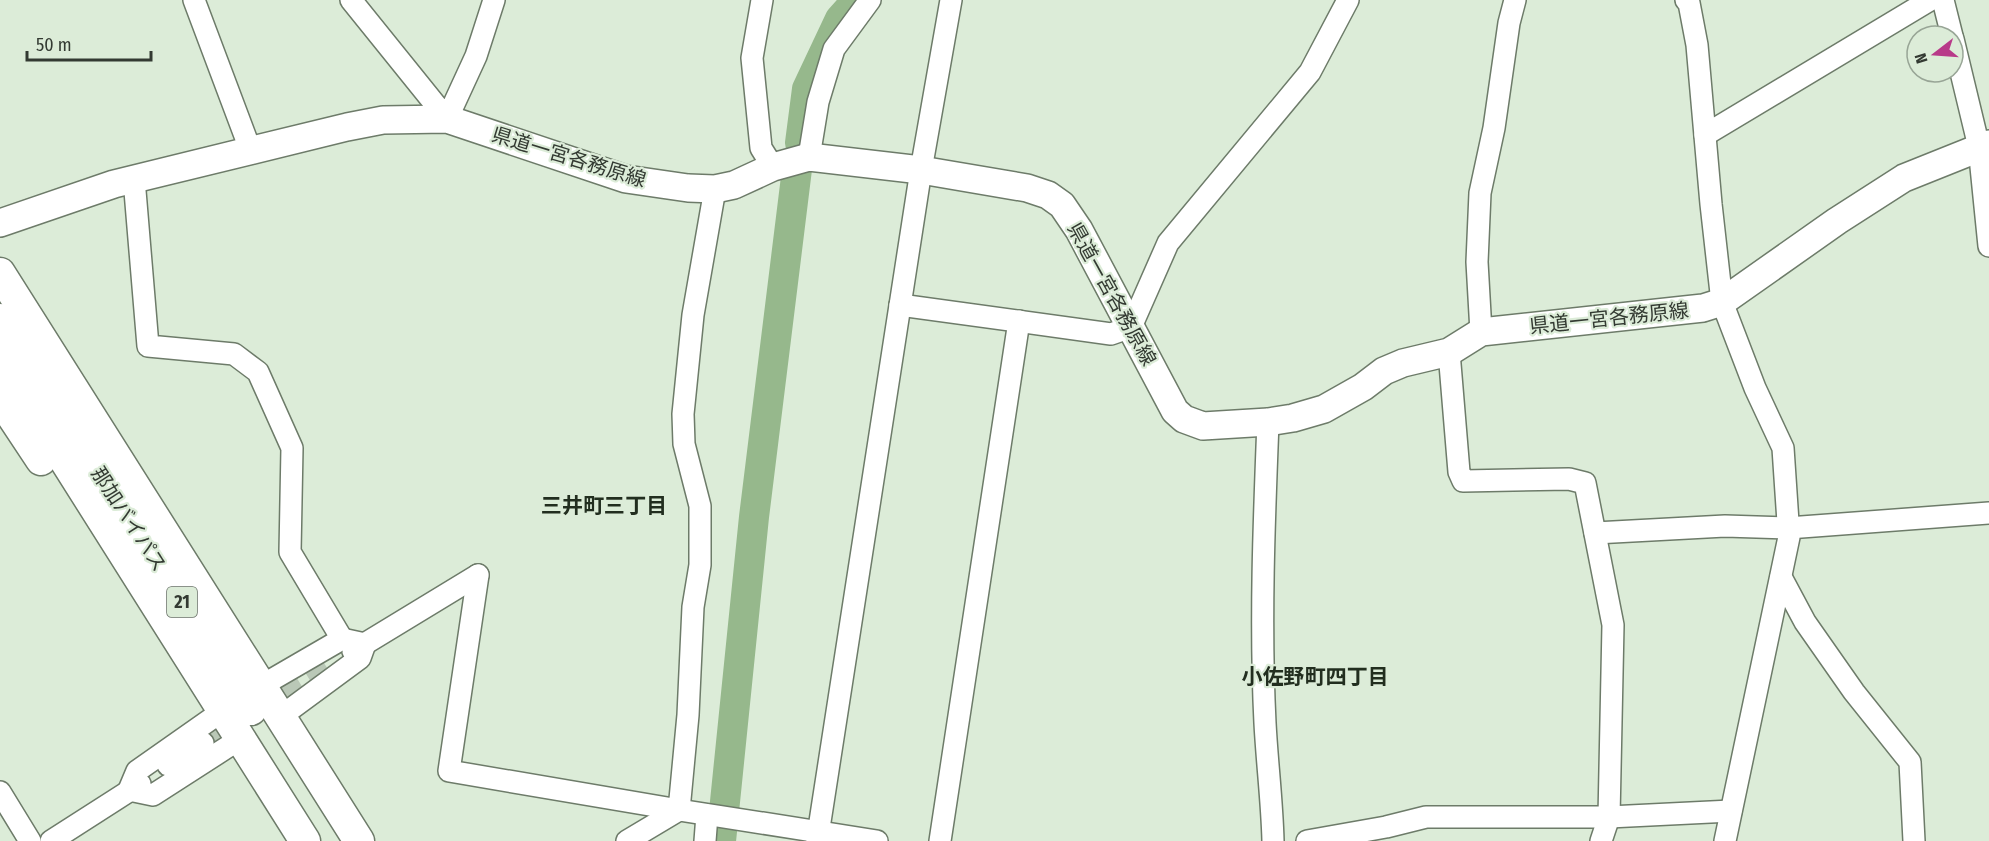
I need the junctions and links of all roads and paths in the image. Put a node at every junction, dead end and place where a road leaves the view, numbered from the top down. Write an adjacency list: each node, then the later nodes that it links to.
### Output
1 (194, 0): 17 (street)
2 (351, 0): 14 (street)
3 (494, 0): 14 (street)
4 (870, 0): 18 (street)
5 (951, 0): 20 (street)
6 (1348, 0): 30 (street)
7 (1515, 0): 31 (street)
8 (1686, 0): 15 (street)
9 (1930, 0): 15 (street)
10 (1944, 0): 12 (street)
11 (758, 1): 19 (street)
12 (1950, 24)
13 (1965, 79): 16 (street)
14 (447, 119): 17 (main road, 県道一宮各務原線); 22 (main road, 県道一宮各務原線)
15 (1705, 135): 26 (street)
16 (1984, 145): 24 (street); 26 (main road, 県道一宮各務原線)
17 (250, 149): 21 (main road, 県道一宮各務原線)
18 (809, 157): 19 (main road, 県道一宮各務原線); 20 (main road, 県道一宮各務原線)
19 (773, 167): 22 (main road, 県道一宮各務原線)
20 (921, 170): 27 (street); 30 (main road, 県道一宮各務原線)
21 (134, 179): 23 (main road, 県道一宮各務原線); 39 (street)
22 (715, 189): 47 (street)
23 (0, 223)
24 (1989, 246)
25 (0, 273): 42 (highway)
26 (1722, 302): 31 (main road, 県道一宮各務原線); 36 (street)
27 (900, 305): 29 (street); 51 (street)
28 (0, 319): 33 (highway, 那加バイパス / 21)
29 (1019, 321): 30 (street); 61 (street)
30 (1131, 327): 34 (main road, 県道一宮各務原線)
31 (1481, 332): 32 (main road, 県道一宮各務原線)
32 (1449, 352): 34 (main road, 県道一宮各務原線); 37 (street)
33 (10, 374): 44 (highway); 55 (highway, 那加バイパス / 21); 56 (highway, 那加バイパス / 21)
34 (1268, 422): 62 (street)
35 (1989, 513): 36 (street)
36 (1788, 528): 37 (street); 38 (street)
37 (1595, 533): 50 (street)
38 (1781, 577): 48 (street); 66 (street)
39 (342, 639): 40 (street); 42 (street)
40 (365, 644): 41 (street); 43 (street); 47 (street)
41 (327, 667)
42 (261, 686): 43 (highway)
43 (280, 717): 57 (highway)
44 (214, 736): 45 (street); 45 (street); 54 (highway)
45 (129, 790): 53 (street)
46 (0, 792): 52 (street)
47 (679, 810): 49 (street); 58 (street)
48 (1731, 811): 50 (street); 65 (street)
49 (719, 817): 51 (street); 59 (street)
50 (1609, 817): 63 (street); 64 (street)
51 (818, 837): 60 (street)
52 (30, 841)
53 (51, 841)
54 (286, 841)
55 (305, 841)
56 (336, 841)
57 (359, 841)
58 (627, 841)
59 (705, 841)
60 (877, 841)
61 (940, 841)
62 (1273, 841)
63 (1307, 841)
64 (1601, 841)
65 (1725, 841)
66 (1914, 841)

